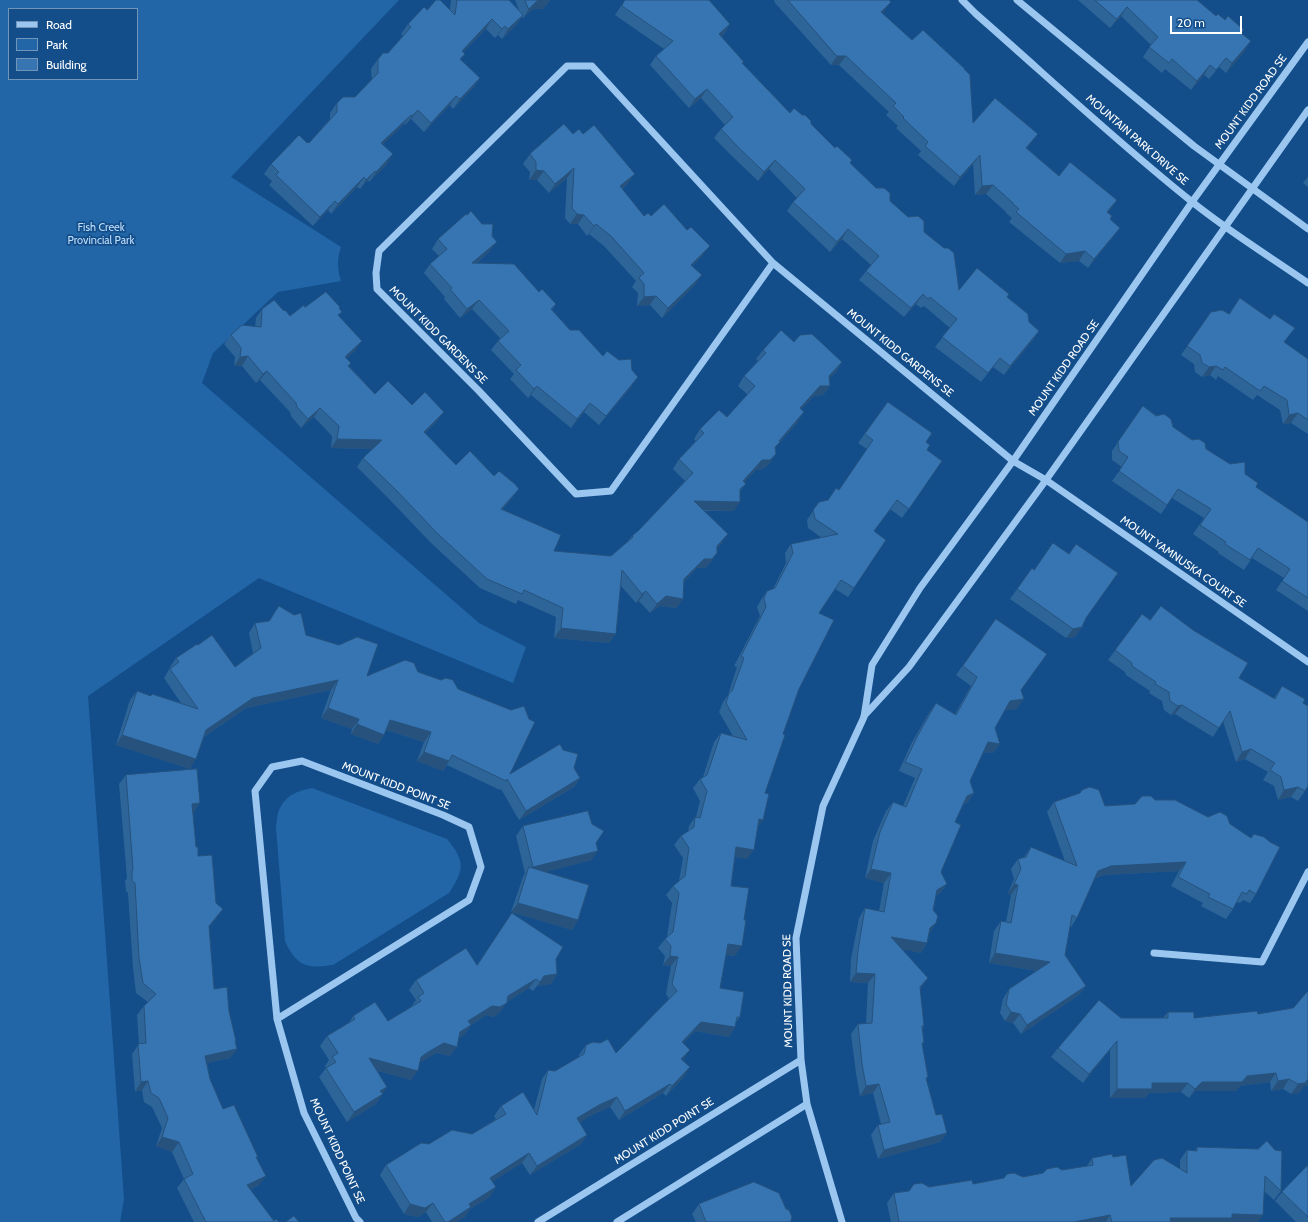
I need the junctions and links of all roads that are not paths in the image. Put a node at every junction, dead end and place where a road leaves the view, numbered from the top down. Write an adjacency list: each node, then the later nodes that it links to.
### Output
1 (962, 0): 7 (street, MOUNTAIN PARK DRIVE SE)
2 (1017, 0): 5 (street)
3 (1308, 42): 5 (street, MOUNT KIDD ROAD SE)
4 (1308, 110): 6 (street, MOUNT KIDD ROAD SE)
5 (1220, 164): 6 (street); 7 (street, MOUNT KIDD ROAD SE)
6 (1253, 189): 8 (street, MOUNT KIDD ROAD SE); 9 (street)
7 (1192, 202): 8 (street, MOUNTAIN PARK DRIVE SE); 12 (street, MOUNT KIDD ROAD SE)
8 (1225, 226): 11 (street, MOUNTAIN PARK DRIVE SE); 13 (street, MOUNT KIDD ROAD SE)
9 (1308, 229)
10 (773, 263): 10 (street, MOUNT KIDD GARDENS SE); 12 (street, MOUNT KIDD GARDENS SE)
11 (1308, 283)
12 (1013, 461): 13 (street, MOUNT KIDD GARDENS SE); 15 (street, MOUNT KIDD ROAD SE)
13 (1046, 480): 14 (street, MOUNT YAMNUSKA COURT SE); 15 (street, MOUNT KIDD ROAD SE)
14 (1308, 662)
15 (864, 717): 19 (street, MOUNT KIDD ROAD SE)
16 (1308, 872): 17 (street)
17 (1154, 953)
18 (277, 1019): 18 (street, MOUNT KIDD POINT SE); 21 (street, MOUNT KIDD POINT SE)
19 (801, 1060): 20 (street, MOUNT KIDD ROAD SE); 22 (street, MOUNT KIDD POINT SE)
20 (807, 1104): 23 (street); 24 (street, MOUNT KIDD ROAD SE)
21 (360, 1222)
22 (538, 1222)
23 (617, 1222)
24 (842, 1222)

